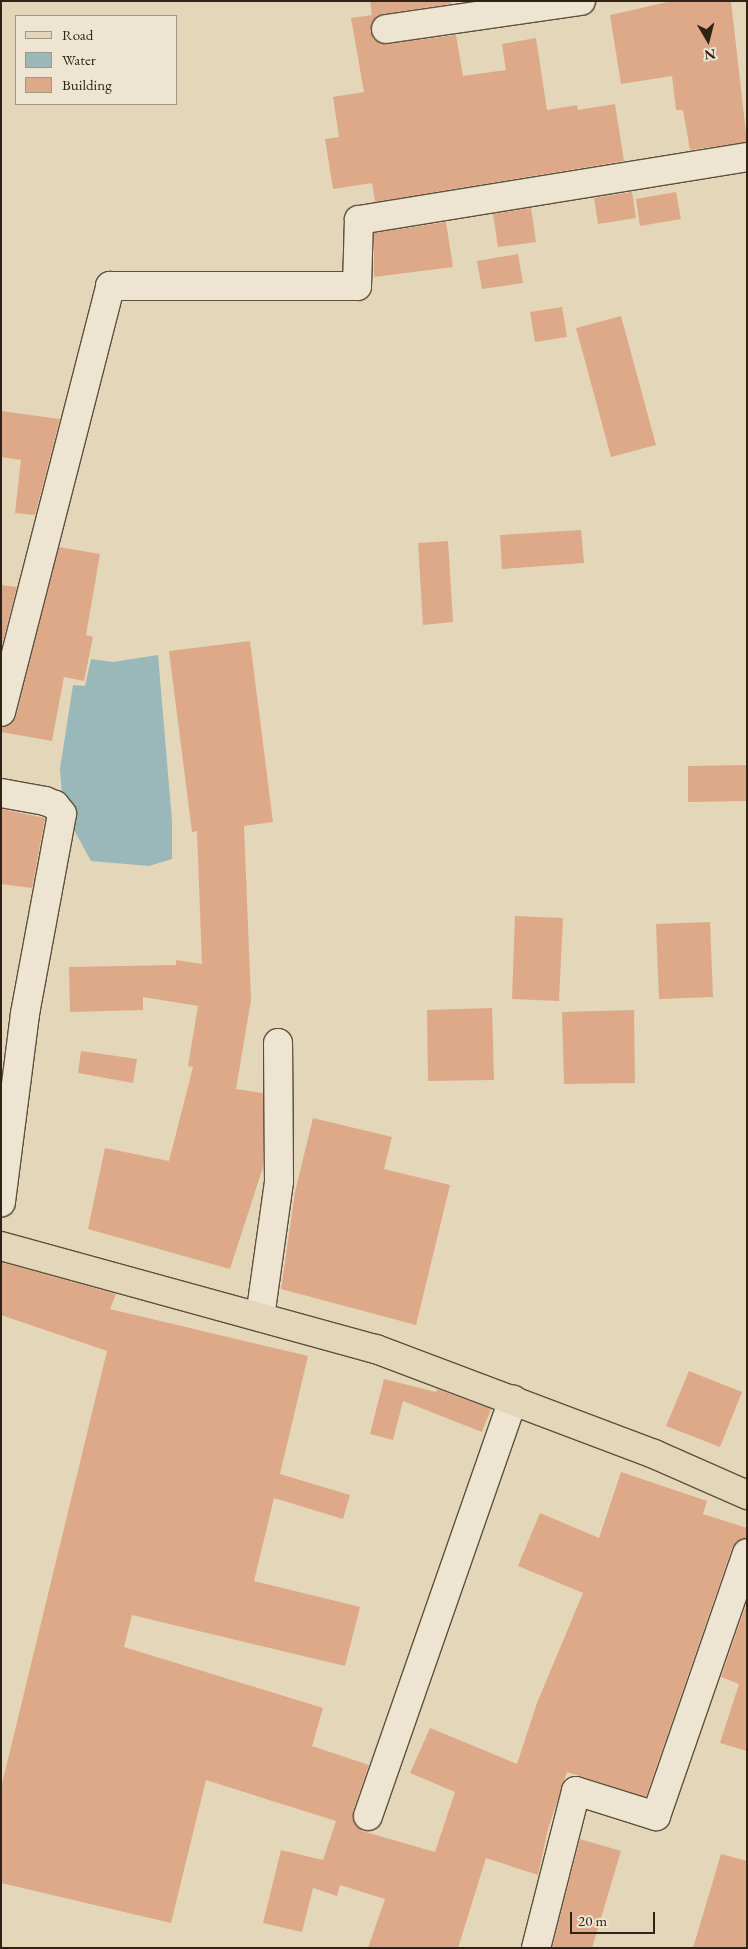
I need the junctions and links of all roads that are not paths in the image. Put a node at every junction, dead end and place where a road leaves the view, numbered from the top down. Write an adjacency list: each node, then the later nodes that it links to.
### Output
1 (581, 1): 2 (street)
2 (386, 29)
3 (747, 157): 4 (street)
4 (1, 712)
5 (1, 793): 7 (street)
6 (278, 1043): 9 (street)
7 (1, 1202)
8 (1, 1246): 9 (main road)
9 (260, 1317): 10 (main road)
10 (512, 1400): 11 (main road); 13 (street)
11 (747, 1495)
12 (747, 1553): 14 (street)
13 (368, 1816)
14 (536, 1948)

